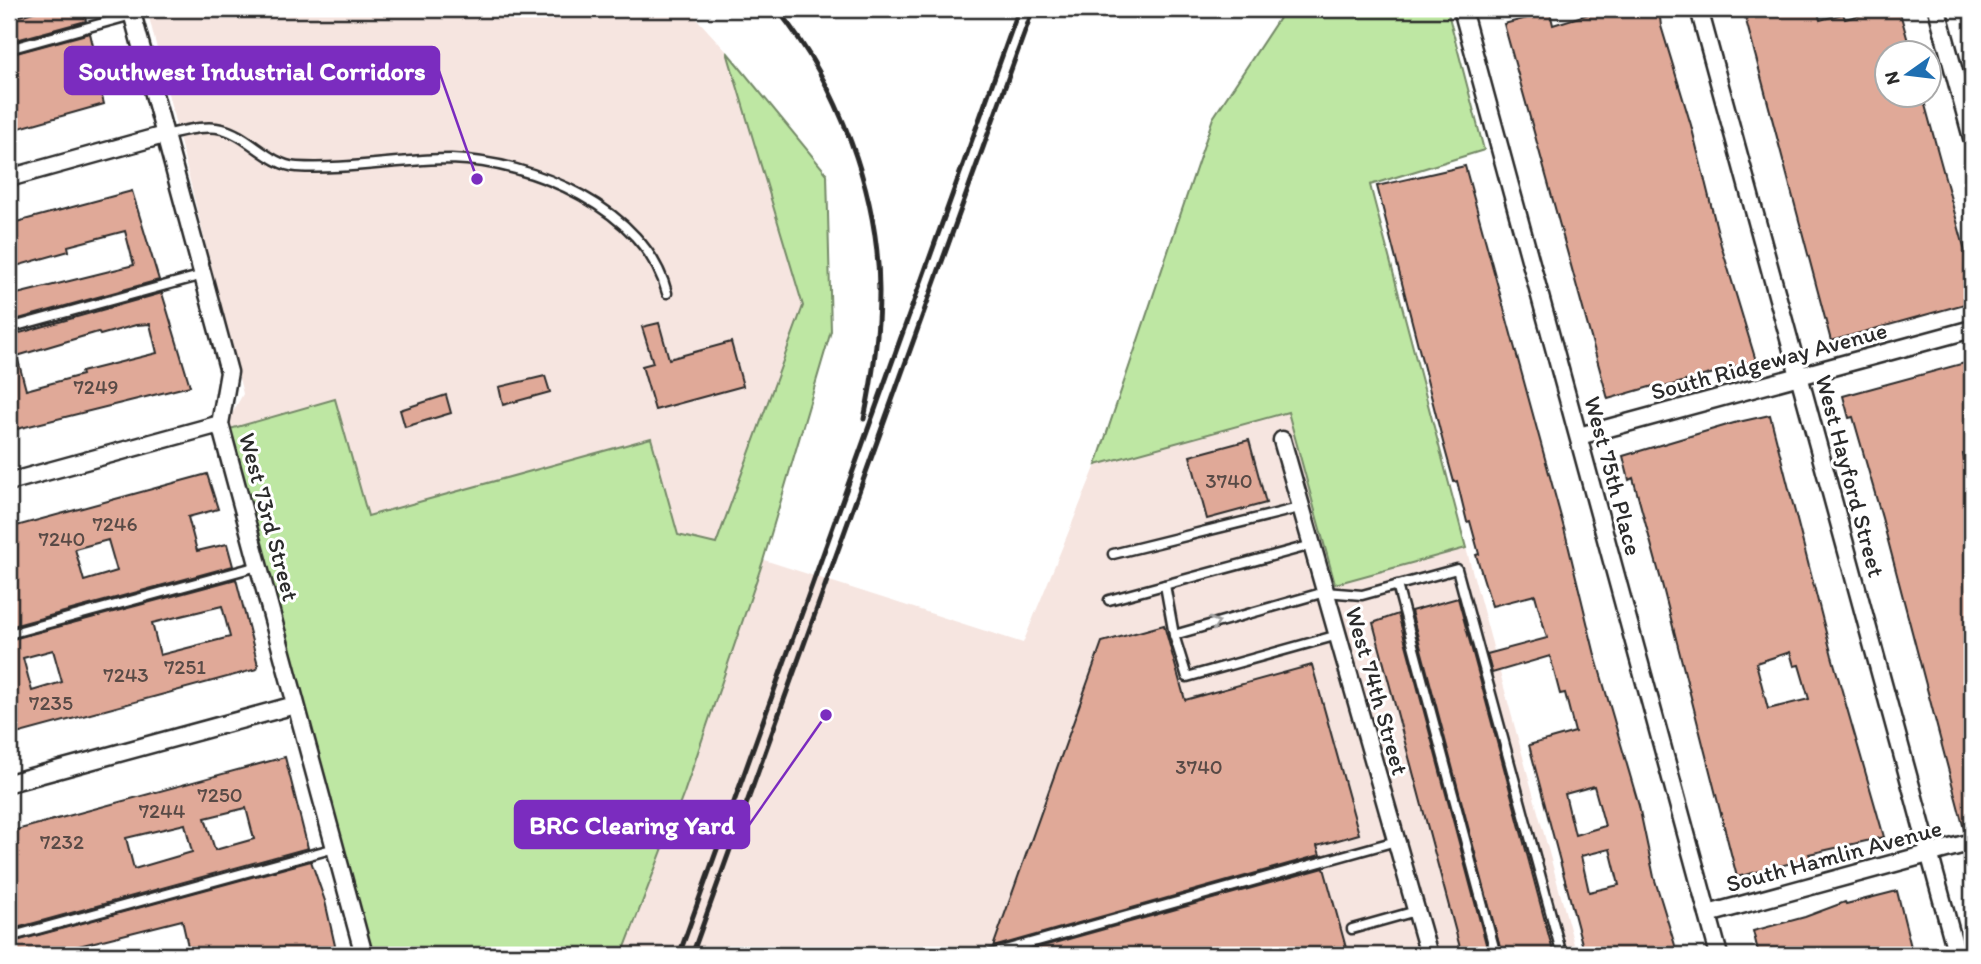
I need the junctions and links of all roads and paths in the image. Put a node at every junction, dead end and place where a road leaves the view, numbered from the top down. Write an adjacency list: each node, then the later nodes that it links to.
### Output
1 (1462, 9): 15 (street, West 75th Place)
2 (1699, 9): 13 (street, West Hayford Street)
3 (1937, 9): 7 (street)
4 (132, 12): 5 (lane); 6 (street, West 73rd Street)
5 (9, 49)
6 (164, 135): 8 (street); 9 (street, West 73rd Street); 10 (lane)
7 (1972, 138)
8 (9, 178)
9 (203, 275): 11 (lane); 14 (street, West 73rd Street)
10 (667, 293)
11 (9, 328)
12 (1972, 329): 13 (street, South Ridgeway Avenue)
13 (1799, 376): 15 (street, South Ridgeway Avenue); 34 (street, West Hayford Street)
14 (220, 425): 17 (street); 21 (street, West 73rd Street)
15 (1579, 436): 36 (street, West 75th Place)
16 (1282, 440): 18 (street, West 74th Street)
17 (9, 482)
18 (1303, 507): 19 (street, West 74th Street); 20 (lane)
19 (1312, 545): 23 (lane); 24 (street, West 74th Street)
20 (1113, 554)
21 (258, 566): 26 (lane); 29 (street, West 73rd Street)
22 (1397, 585): 24 (lane); 42 (lane); 43 (lane)
23 (1165, 586): 25 (lane); 27 (lane)
24 (1325, 592): 27 (lane, one-way to 24); 28 (street, West 74th Street)
25 (1109, 600)
26 (9, 634)
27 (1174, 635): 28 (lane)
28 (1338, 635): 31 (street, West 74th Street)
29 (295, 705): 30 (street); 33 (street, West 73rd Street)
30 (9, 783)
31 (1396, 841): 35 (street, West 74th Street); 40 (lane)
32 (1972, 842): 34 (street, South Hamlin Avenue)
33 (335, 848): 38 (lane); 39 (street, West 73rd Street)
34 (1929, 853): 36 (street, South Hamlin Avenue); 45 (street, West Hayford Street)
35 (1416, 911): 37 (lane); 41 (street, West 74th Street)
36 (1708, 914): 44 (street, West 75th Place)
37 (1352, 929)
38 (9, 937)
39 (364, 955)
40 (987, 955)
41 (1429, 955)
42 (1496, 955)
43 (1562, 955)
44 (1719, 955)
45 (1957, 955)

